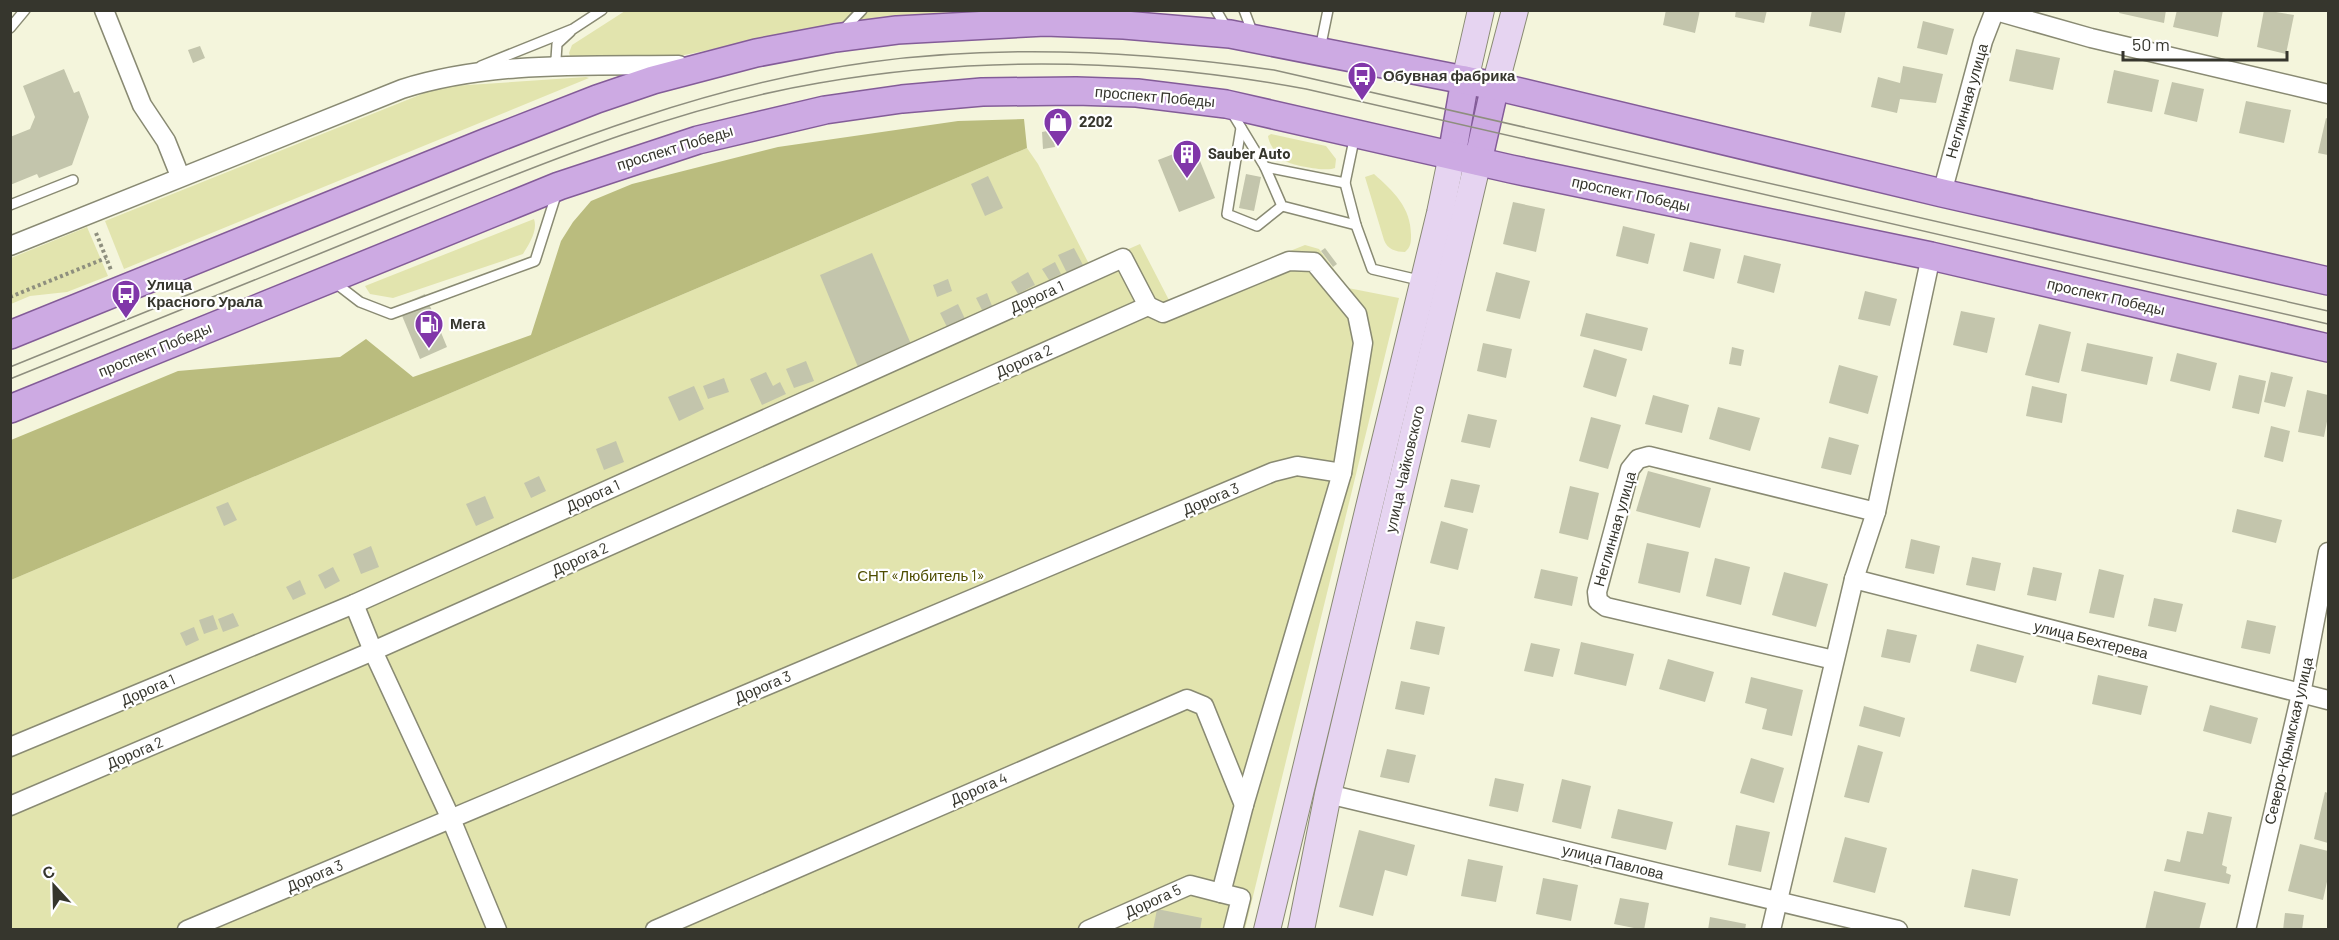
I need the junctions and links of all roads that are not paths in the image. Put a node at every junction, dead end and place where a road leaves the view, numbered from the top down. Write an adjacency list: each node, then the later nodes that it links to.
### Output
1 (25, 10): 11 (lane)
2 (104, 10): 28 (street)
3 (602, 10): 12 (lane)
4 (862, 10): 14 (lane)
5 (1216, 10): 13 (lane)
6 (1244, 10): 13 (lane)
7 (1328, 10): 15 (lane)
8 (1481, 10): 19 (main road, улица Чайковского)
9 (1515, 10): 20 (main road, улица Чайковского)
10 (1995, 11): 21 (street); 32 (street, Неглинная улица)
11 (10, 28)
12 (573, 29): 17 (lane); 18 (lane)
13 (1242, 36): 14 (main road); 15 (main road)
14 (835, 38): 16 (main road)
15 (1320, 51): 19 (main road)
16 (710, 65): 17 (street); 41 (main road)
17 (550, 67): 18 (street)
18 (457, 76): 28 (street)
19 (1465, 80): 20 (main road); 25 (main road, улица Чайковского)
20 (1495, 86): 26 (main road, улица Чайковского); 32 (main road)
21 (2328, 94)
22 (1226, 104): 23 (lane); 24 (main road, проспект Победы); 31 (main road, проспект Победы)
23 (1241, 128): 27 (lane); 34 (lane)
24 (1356, 134): 25 (main road, проспект Победы); 30 (lane)
25 (1452, 155): 26 (main road, проспект Победы); 39 (main road, улица Чайковского)
26 (1478, 161): 37 (main road, проспект Победы); 57 (main road, улица Чайковского)
27 (1265, 167): 30 (lane); 34 (lane)
28 (180, 176): 36 (street)
29 (73, 180): 33 (lane)
30 (1345, 183): 35 (lane)
31 (559, 186): 38 (main road, проспект Победы); 38 (lane)
32 (1942, 193): 40 (main road)
33 (10, 205)
34 (1282, 206): 35 (lane)
35 (1356, 225): 39 (lane)
36 (10, 246)
37 (1931, 256): 45 (main road, проспект Победы); 48 (street)
38 (330, 279): 46 (main road, проспект Победы)
39 (1424, 281): 68 (main road, улица Чайковского)
40 (2328, 281)
41 (88, 303): 43 (lane); 44 (main road)
42 (1148, 306): 47 (street); 51 (street, Дорога 1); 52 (street, Дорога 2)
43 (49, 309)
44 (10, 335)
45 (2328, 348)
46 (10, 409)
47 (1342, 473): 58 (street); 60 (street, Дорога 3)
48 (1876, 512): 50 (street); 53 (street, Неглинная улица)
49 (2328, 552): 54 (street, Северо-Крымская улица)
50 (1854, 579): 53 (street); 54 (street, улица Бехтерева)
51 (354, 604): 52 (street); 56 (street, Дорога 1)
52 (373, 651): 59 (street, Дорога 2); 60 (street)
53 (1834, 660): 62 (street)
54 (2301, 694): 55 (street, улица Бехтерева); 72 (street, Северо-Крымская улица)
55 (2328, 700)
56 (10, 747)
57 (1328, 794): 62 (street, улица Павлова); 69 (main road, улица Чайковского)
58 (1244, 805): 61 (street); 65 (street, Дорога 4)
59 (10, 806)
60 (451, 819): 63 (street, Дорога 3); 64 (street)
61 (1221, 893): 66 (street, Дорога 5); 67 (street)
62 (1778, 901): 70 (street); 71 (street, улица Павлова)
63 (187, 930)
64 (497, 930)
65 (655, 930)
66 (1088, 930)
67 (1233, 930)
68 (1267, 930)
69 (1301, 930)
70 (1771, 930)
71 (1898, 930)
72 (2246, 930)

